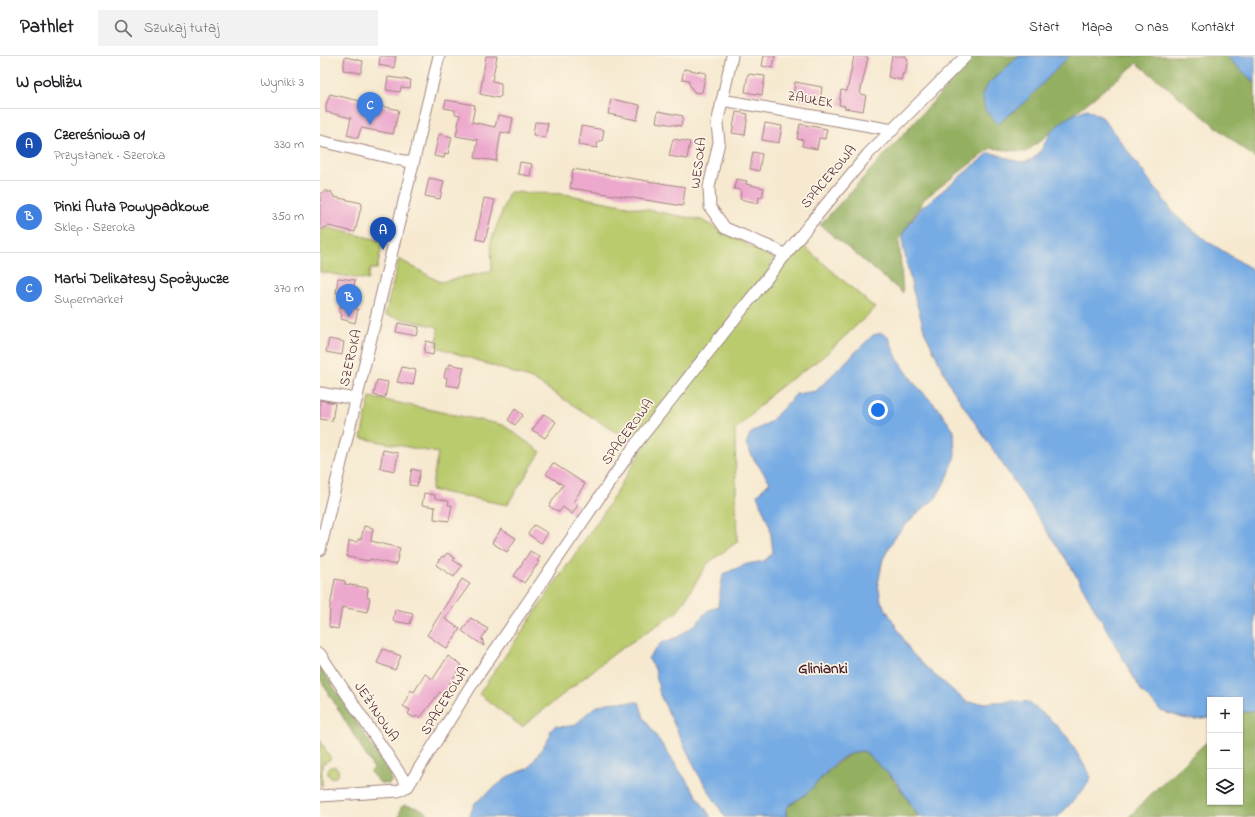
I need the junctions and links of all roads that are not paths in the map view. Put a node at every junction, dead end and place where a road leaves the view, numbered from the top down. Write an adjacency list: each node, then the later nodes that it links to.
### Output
1 (439, 56): 7 (street, SZEROKA)
2 (732, 56): 4 (street, WESOŁA)
3 (966, 56): 5 (street, SPACEROWA)
4 (722, 100): 5 (street, ZAUŁEK); 8 (street, WESOŁA)
5 (893, 130): 8 (street, SPACEROWA)
6 (320, 140): 7 (street)
7 (413, 163): 10 (street, SZEROKA)
8 (786, 255): 13 (street, SPACEROWA)
9 (320, 392): 10 (street)
10 (356, 399): 11 (street, SZEROKA)
11 (320, 550)
12 (320, 654): 13 (street, JEŻYNOWA)
13 (408, 786): 14 (street)
14 (320, 796)

